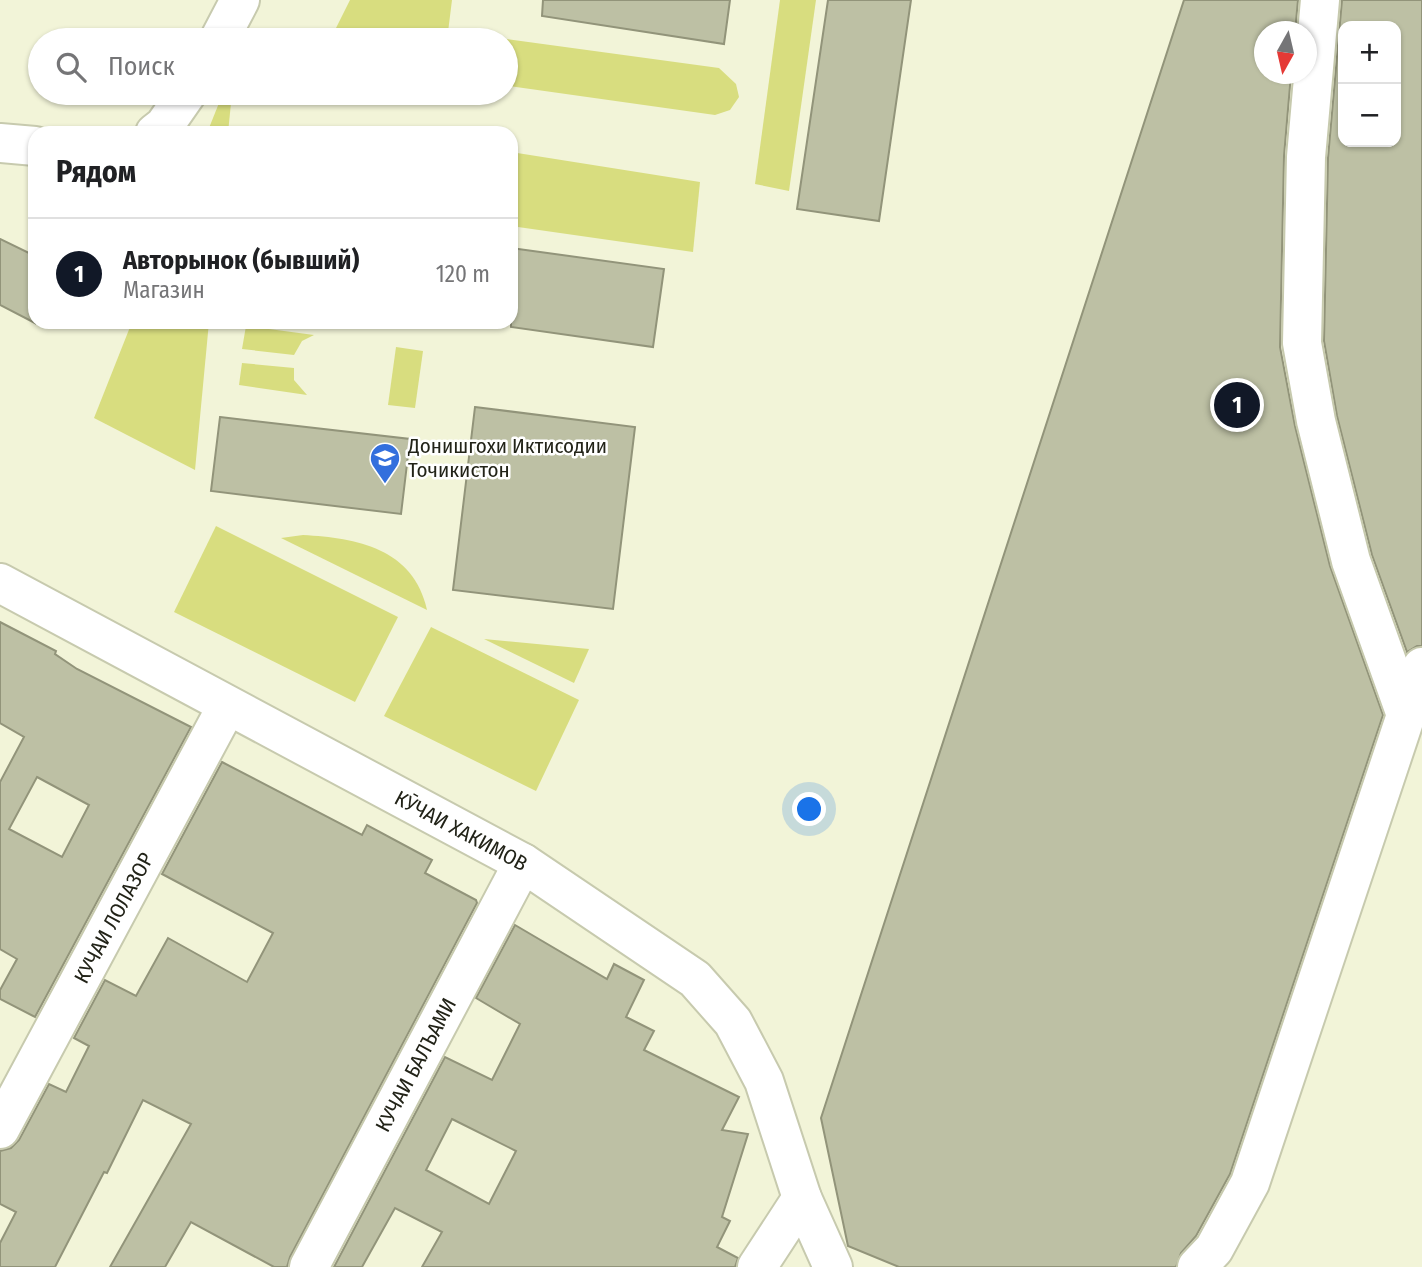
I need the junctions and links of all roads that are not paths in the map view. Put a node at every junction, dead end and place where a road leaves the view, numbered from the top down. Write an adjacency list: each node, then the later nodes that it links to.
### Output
1 (240, 0): 3 (street)
2 (1320, 0): 11 (street)
3 (225, 28)
4 (179, 105): 5 (street)
5 (164, 126)
6 (0, 143): 7 (street)
7 (28, 145)
8 (0, 583): 10 (street, КӮЧАИ ХАКИМОВ)
9 (1422, 667): 11 (street)
10 (228, 706): 12 (street, КӮЧАИ ХАКИМОВ); 13 (street, КУЧАИ ЛОЛАЗОР)
11 (1406, 715): 18 (street)
12 (523, 863): 14 (street, КӮЧАИ ХАКИМОВ); 15 (street, КУЧАИ БАЛЪАМИ)
13 (0, 1129)
14 (802, 1198): 16 (street); 17 (street, КӮЧАИ ХАКИМОВ)
15 (309, 1267)
16 (757, 1267)
17 (833, 1267)
18 (1196, 1267)

